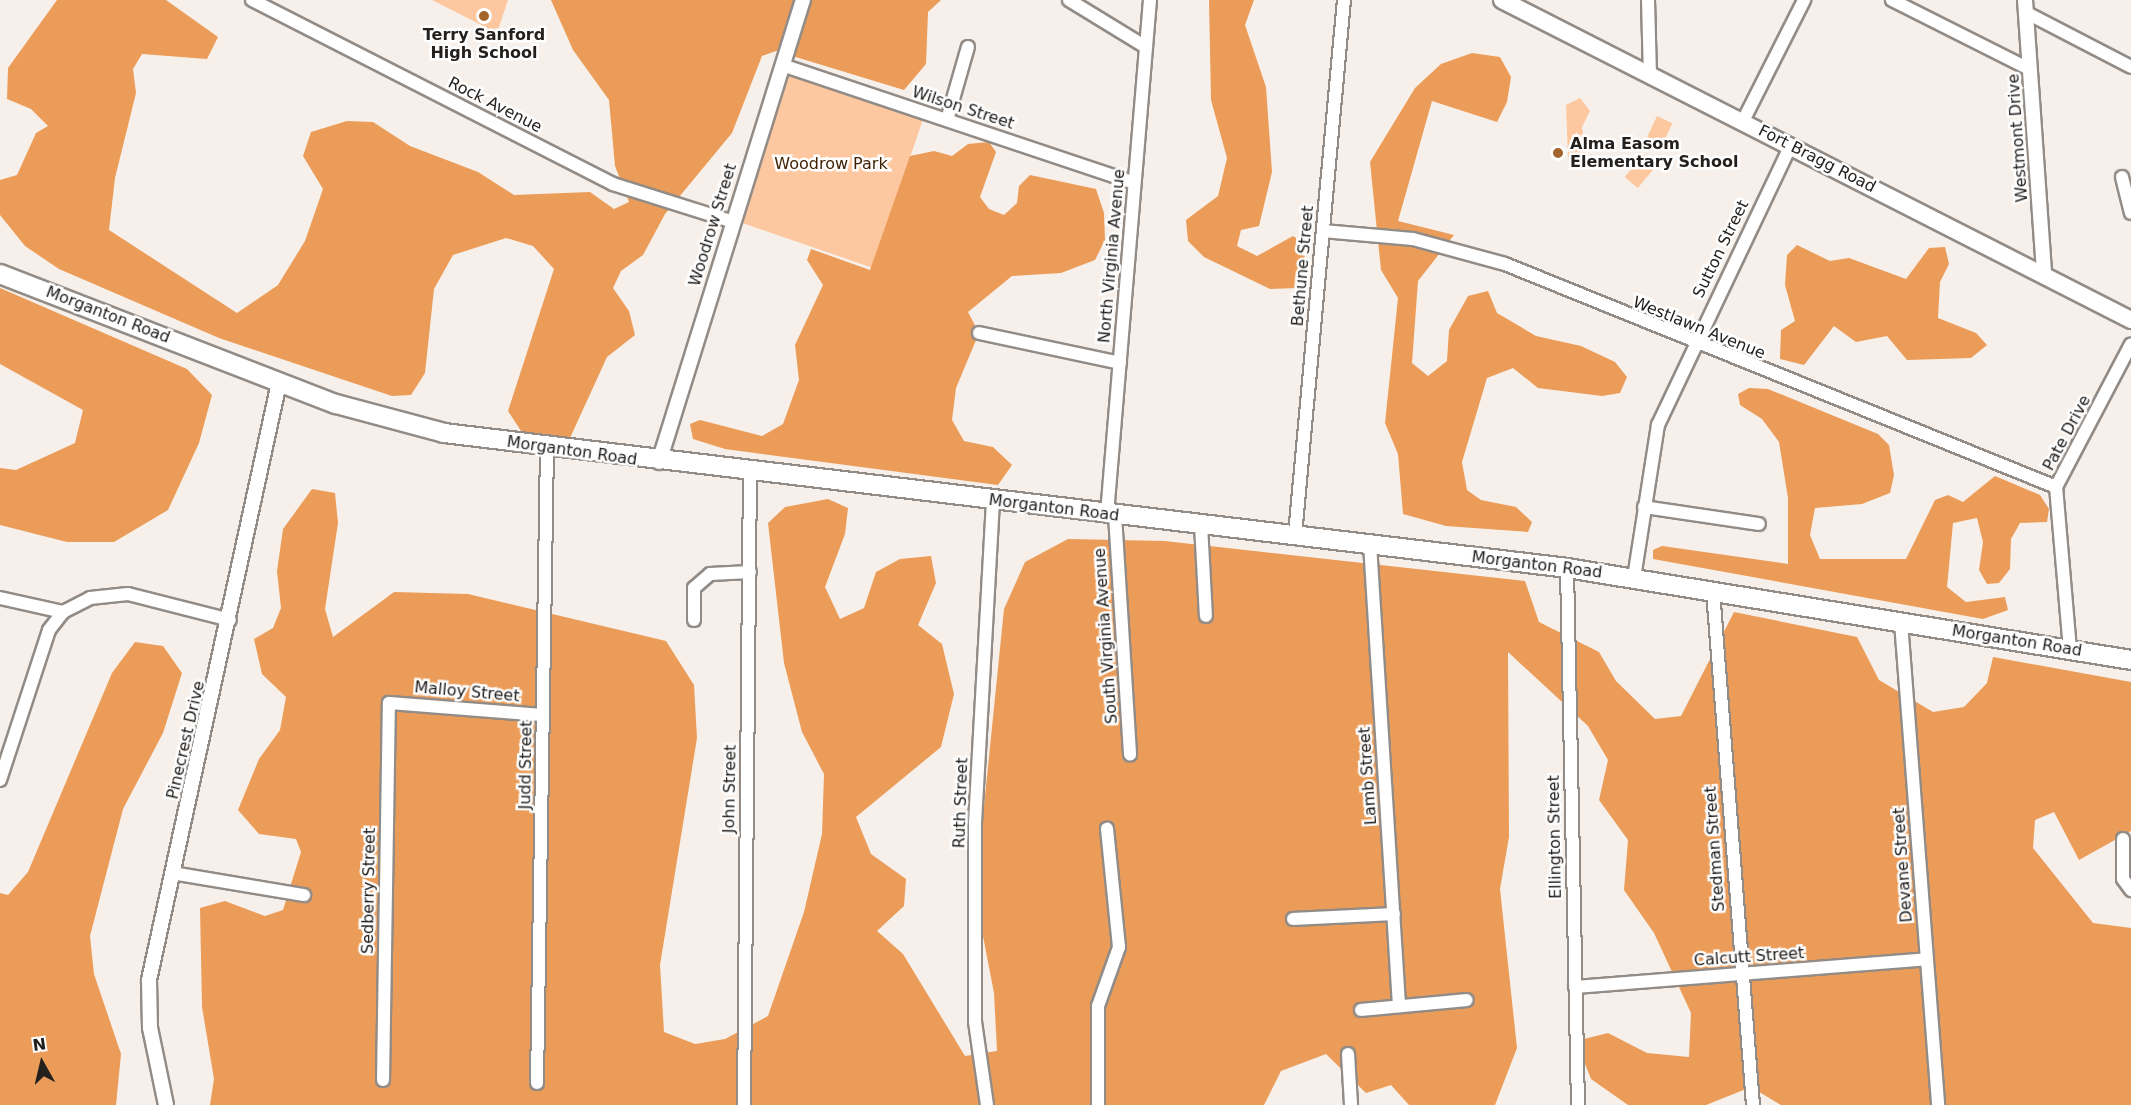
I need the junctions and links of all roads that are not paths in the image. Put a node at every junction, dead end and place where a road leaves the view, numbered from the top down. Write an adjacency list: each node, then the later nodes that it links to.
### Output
1 (252, 0): 23 (street, Rock Avenue)
2 (803, 0): 13 (street, Woodrow Street)
3 (1069, 0): 12 (street)
4 (1150, 0): 12 (street, North Virginia Avenue)
5 (1344, 0): 24 (street, Bethune Street)
6 (1502, 0): 16 (main road, Fort Bragg Road)
7 (1648, 0): 16 (street)
8 (1804, 0): 18 (street)
9 (1892, 0): 15 (street)
10 (2025, 6): 14 (street); 15 (street, Westmont Drive)
11 (968, 47): 17 (street)
12 (1146, 47): 21 (street, North Virginia Avenue)
13 (782, 65): 17 (street, Wilson Street); 23 (street, Woodrow Street)
14 (2131, 67)
15 (2029, 69): 25 (street, Westmont Drive)
16 (1650, 74): 18 (main road, Fort Bragg Road)
17 (947, 120): 21 (street, Wilson Street)
18 (1743, 121): 19 (main road, Fort Bragg Road)
19 (1791, 145): 25 (main road, Fort Bragg Road); 29 (street, Sutton Street)
20 (2122, 177): 22 (street)
21 (1134, 183): 31 (street, North Virginia Avenue)
22 (2131, 213)
23 (730, 221): 34 (street, Woodrow Street)
24 (1323, 231): 29 (street, Westlawn Avenue); 42 (street, Bethune Street)
25 (2044, 273): 27 (main road, Fort Bragg Road)
26 (0, 274): 32 (main road, Morganton Road)
27 (2131, 320)
28 (979, 333): 31 (street)
29 (1693, 344): 36 (street, Westlawn Avenue); 38 (street, Sutton Street)
30 (2131, 344): 36 (street, Pate Drive)
31 (1120, 363): 39 (street, North Virginia Avenue)
32 (279, 383): 33 (main road, Morganton Road); 51 (street, Pinecrest Drive)
33 (547, 448): 34 (main road, Morganton Road); 57 (street, Judd Street)
34 (659, 462): 35 (main road, Morganton Road)
35 (750, 473): 37 (main road, Morganton Road); 45 (street, John Street)
36 (2056, 487): 54 (street, Pate Drive)
37 (993, 501): 39 (main road, Morganton Road); 78 (street, Ruth Street)
38 (1644, 507): 40 (street); 46 (street, Sutton Street)
39 (1111, 515): 41 (main road, Morganton Road); 58 (street, South Virginia Avenue)
40 (1759, 524)
41 (1201, 525): 42 (main road, Morganton Road); 50 (street)
42 (1295, 535): 43 (main road, Morganton Road)
43 (1370, 544): 44 (main road, Morganton Road); 65 (street, Lamb Street)
44 (1567, 567): 46 (main road, Morganton Road); 69 (street, Ellington Street)
45 (750, 572): 52 (street); 77 (street, John Street)
46 (1634, 578): 47 (main road, Morganton Road)
47 (1713, 591): 53 (main road, Morganton Road); 68 (street, Stedman Street)
48 (0, 598): 49 (street)
49 (63, 612): 51 (street); 59 (street)
50 (1206, 616)
51 (230, 620): 62 (street, Pinecrest Drive)
52 (693, 620)
53 (1901, 622): 54 (main road, Morganton Road); 67 (street, Devane Street)
54 (2070, 650): 55 (main road, Morganton Road)
55 (2131, 660)
56 (389, 703): 57 (street, Malloy Street); 74 (street, Sedberry Street)
57 (543, 715): 75 (street, Judd Street)
58 (1130, 755)
59 (0, 780)
60 (1107, 829): 79 (street)
61 (2123, 839): 63 (street)
62 (172, 873): 64 (street); 76 (street, Pinecrest Drive)
63 (2131, 890)
64 (304, 895)
65 (1394, 914): 66 (street); 71 (street, Lamb Street)
66 (1293, 919)
67 (1927, 959): 68 (street, Calcutt Street); 83 (street, Devane Street)
68 (1742, 974): 69 (street, Calcutt Street); 82 (street, Stedman Street)
69 (1575, 987): 81 (street, Ellington Street)
70 (1467, 1000): 71 (street)
71 (1399, 1006): 72 (street)
72 (1361, 1010)
73 (1348, 1054): 80 (street)
74 (383, 1080)
75 (537, 1083)
76 (166, 1105)
77 (744, 1105)
78 (987, 1105)
79 (1098, 1105)
80 (1351, 1105)
81 (1578, 1105)
82 (1753, 1105)
83 (1938, 1105)

